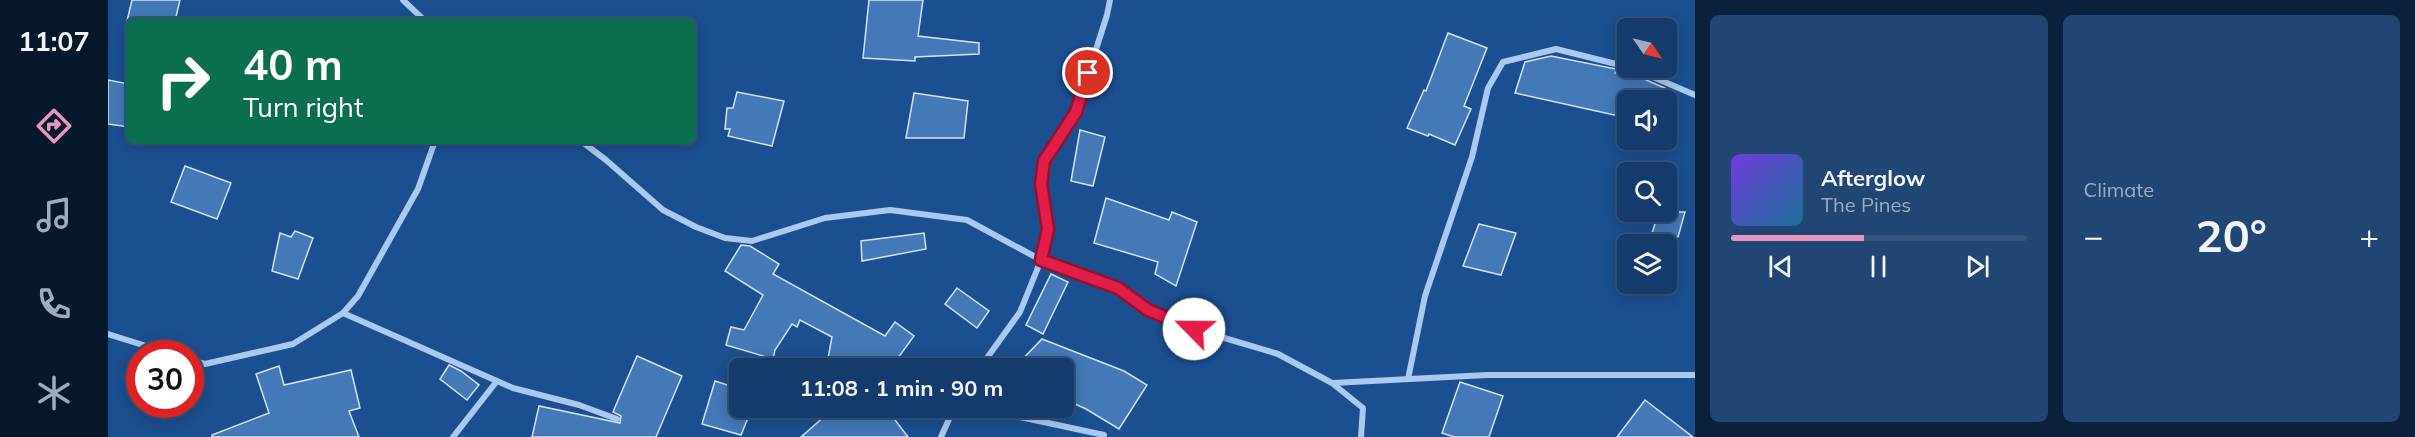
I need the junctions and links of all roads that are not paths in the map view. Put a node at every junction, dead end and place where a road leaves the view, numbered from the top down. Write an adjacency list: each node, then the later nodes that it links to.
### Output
1 (403, 0): 3 (street)
2 (1110, 0): 9 (street)
3 (421, 18)
4 (1617, 64): 16 (street)
5 (1656, 78): 6 (street)
6 (1695, 95)
7 (434, 144): 10 (street)
8 (585, 144): 9 (street)
9 (1041, 260): 13 (street); 18 (street)
10 (343, 313): 14 (street); 17 (street)
11 (108, 334): 12 (street)
12 (127, 340)
13 (987, 358)
14 (204, 364)
15 (1695, 375): 16 (street)
16 (1408, 379): 18 (street)
17 (497, 381): 21 (street); 23 (street)
18 (1332, 383): 25 (street)
19 (950, 418): 24 (street)
20 (1024, 418): 22 (street)
21 (617, 419)
22 (1104, 435)
23 (453, 437)
24 (941, 437)
25 (1361, 437)

